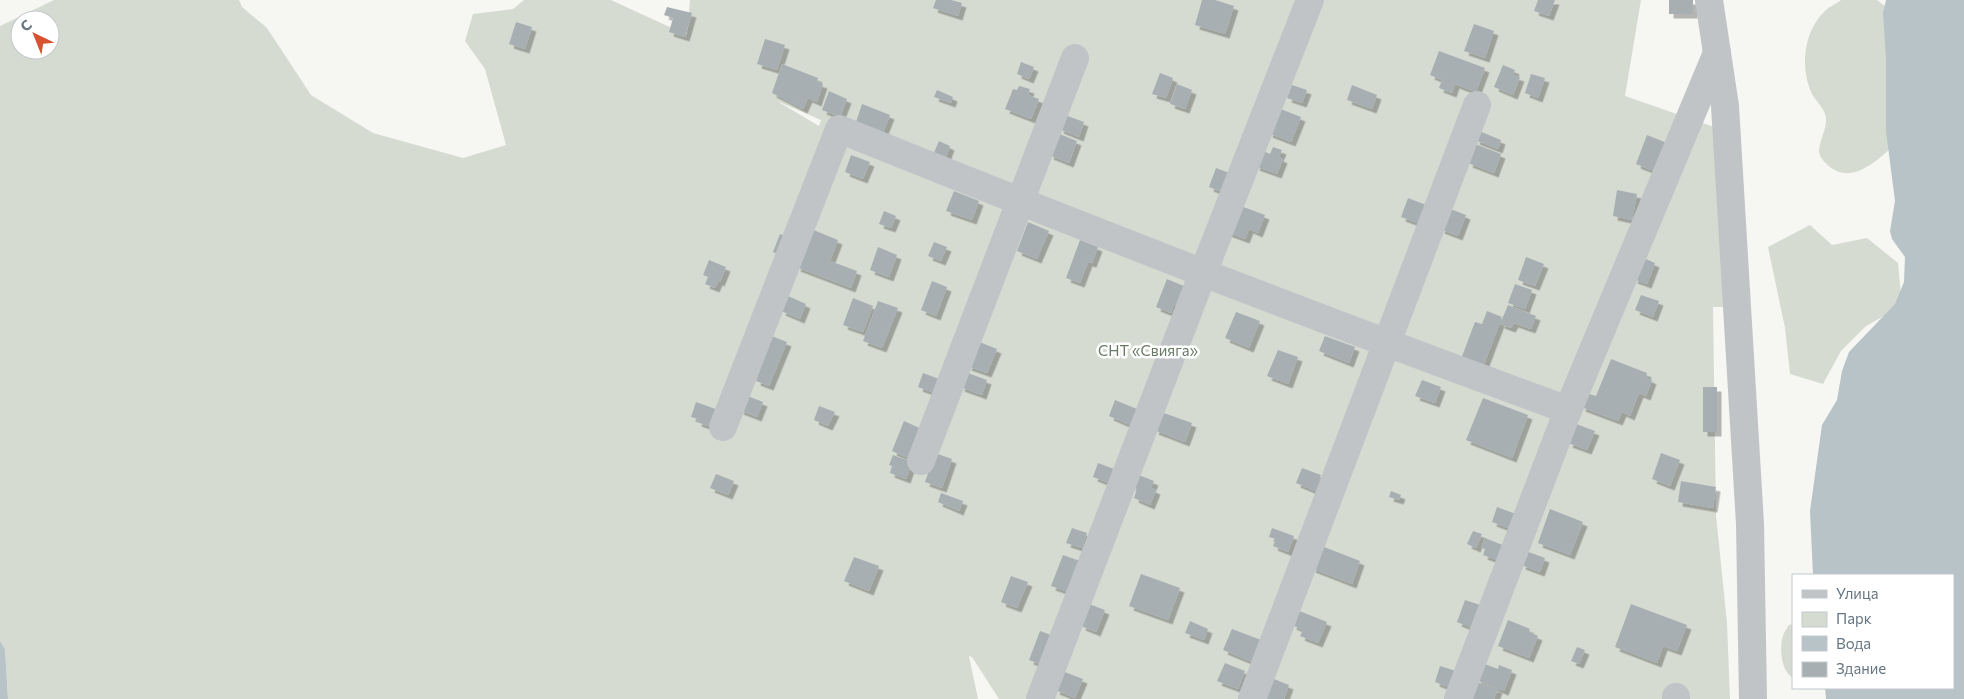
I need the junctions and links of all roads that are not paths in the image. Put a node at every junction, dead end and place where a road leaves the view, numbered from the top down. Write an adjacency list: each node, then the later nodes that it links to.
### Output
1 (1310, 0): 7 (lane)
2 (1709, 0): 3 (lane)
3 (1717, 52): 9 (lane); 15 (lane)
4 (1075, 58): 6 (lane)
5 (1478, 105): 8 (lane)
6 (1020, 202): 7 (lane); 10 (lane); 11 (lane)
7 (1203, 273): 8 (lane); 12 (lane)
8 (1387, 344): 9 (lane); 13 (lane)
9 (1568, 410): 14 (lane)
10 (723, 427)
11 (921, 461)
12 (1040, 699)
13 (1252, 699)
14 (1458, 699)
15 (1753, 699)

